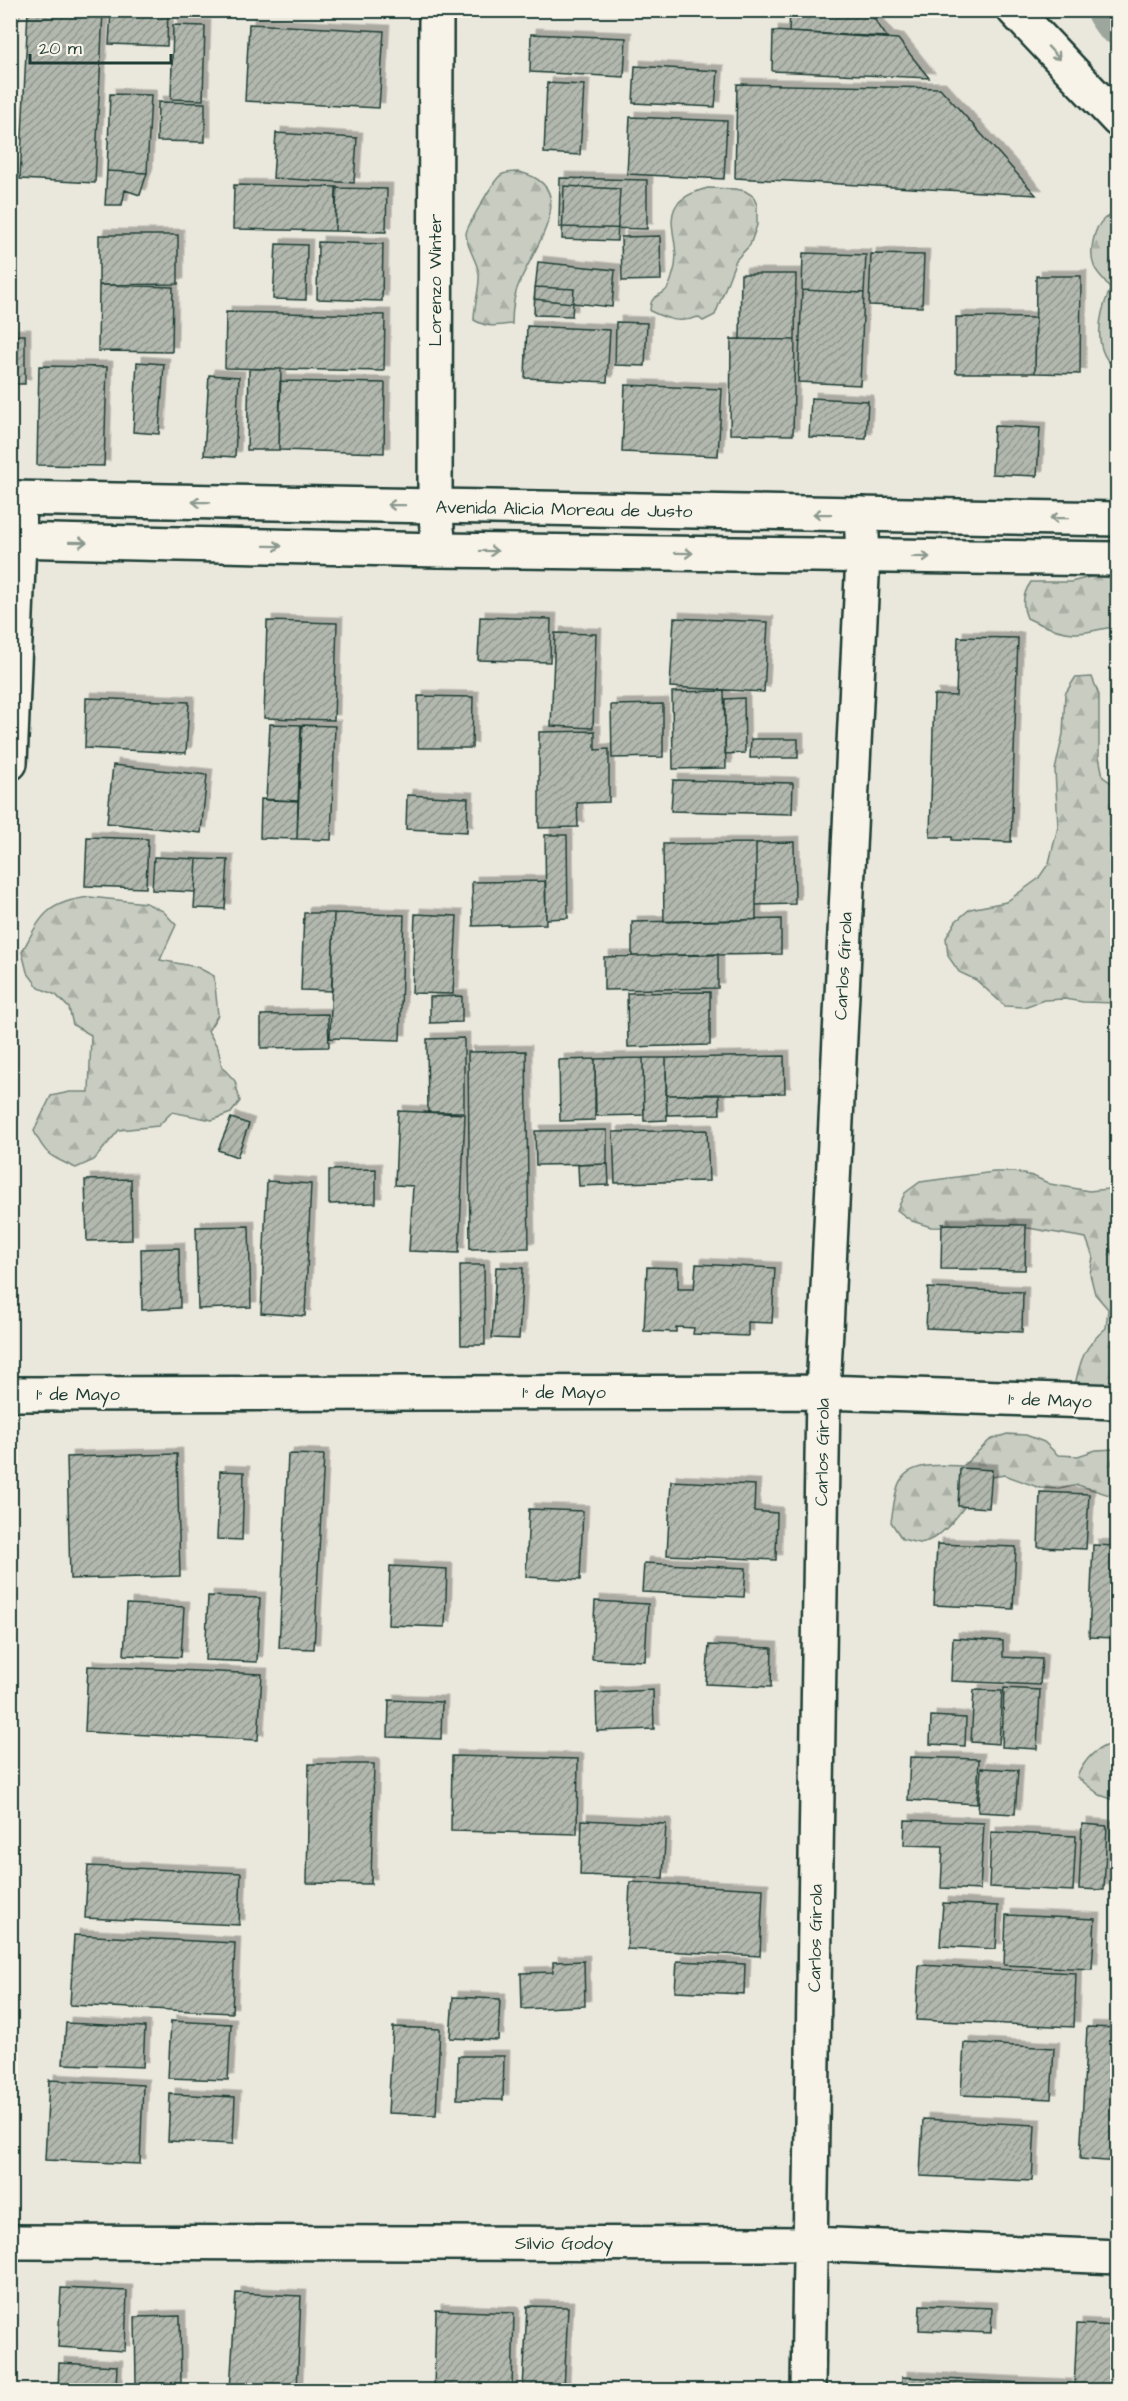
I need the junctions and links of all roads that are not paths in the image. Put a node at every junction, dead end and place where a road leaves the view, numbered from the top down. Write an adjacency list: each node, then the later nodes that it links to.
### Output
1 (436, 10): 5 (street, Lorenzo Winter)
2 (1014, 10): 3 (street, one-way to 3)
3 (1118, 120)
4 (14, 498): 5 (street, Avenida Alicia Moreau de Justo, one-way to 4); 8 (street)
5 (435, 506): 6 (street, Avenida Alicia Moreau de Justo, one-way to 5); 9 (street, Lorenzo Winter)
6 (861, 514): 7 (street, Avenida Alicia Moreau de Justo, one-way to 6); 10 (street, Carlos Girola)
7 (1118, 519)
8 (15, 540): 9 (street, one-way to 9); 12 (street)
9 (439, 550): 10 (street, one-way to 10)
10 (863, 556): 11 (street, one-way to 11); 13 (street, Carlos Girola)
11 (1118, 559)
12 (10, 763)
13 (823, 1392): 14 (street, 1° de Mayo); 15 (street, 1° de Mayo); 17 (street, Carlos Girola)
14 (10, 1394)
15 (1118, 1402)
16 (10, 2242): 17 (street, Silvio Godoy)
17 (810, 2244): 18 (street, Silvio Godoy); 19 (street, Carlos Girola)
18 (1118, 2257)
19 (808, 2391)

